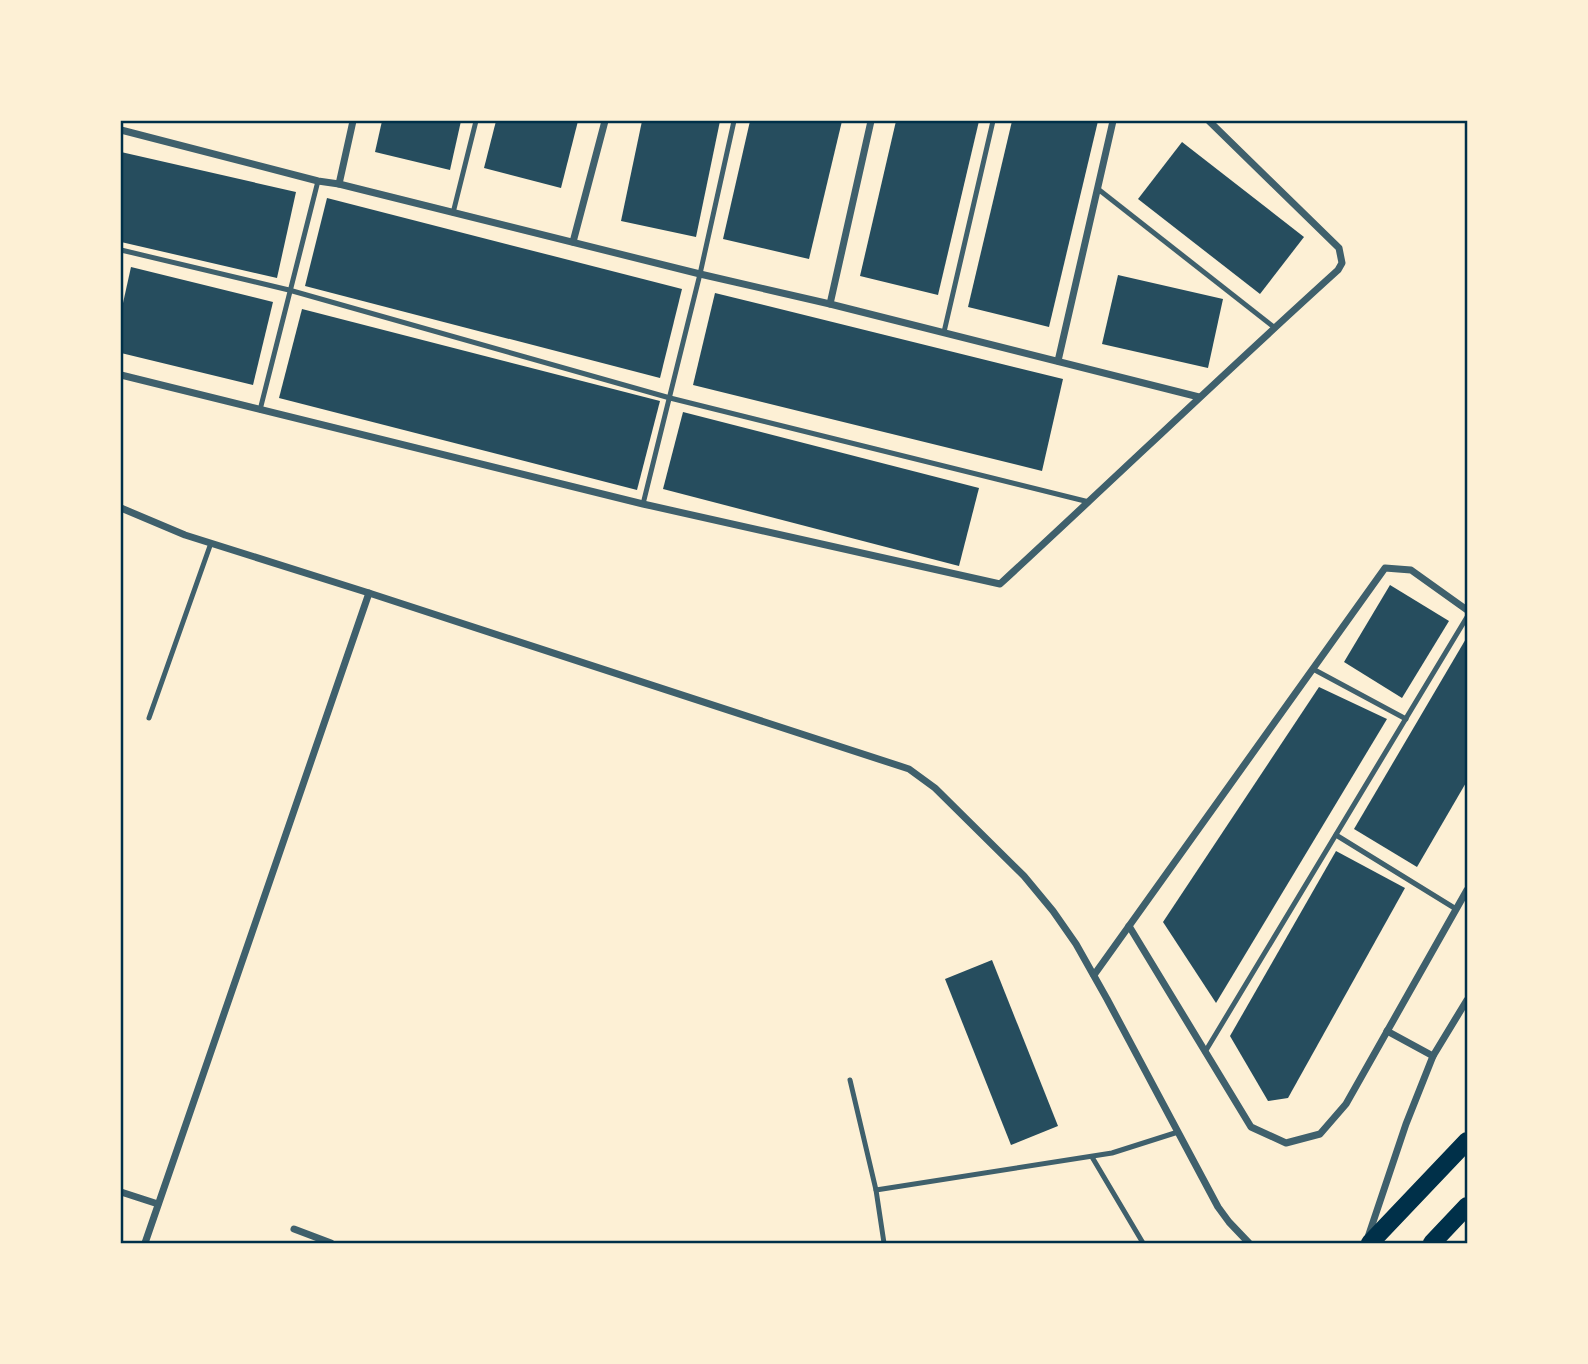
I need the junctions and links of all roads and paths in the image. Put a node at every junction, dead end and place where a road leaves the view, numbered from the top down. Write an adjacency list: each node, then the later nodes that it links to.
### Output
1 (354, 121): 11 (street)
2 (475, 121): 13 (lane)
3 (605, 121): 14 (street)
4 (734, 121): 16 (lane)
5 (871, 121): 18 (street)
6 (993, 121): 20 (lane)
7 (1113, 121): 12 (street)
8 (1209, 121): 19 (street)
9 (121, 130): 10 (street)
10 (318, 181): 11 (street); 17 (lane)
11 (339, 184): 13 (street)
12 (1098, 189): 19 (lane); 21 (street)
13 (453, 214): 14 (street)
14 (573, 242): 16 (street)
15 (121, 250): 17 (lane)
16 (699, 274): 18 (street); 24 (lane)
17 (289, 290): 24 (lane); 25 (lane)
18 (830, 304): 20 (street)
19 (1275, 328): 23 (street)
20 (944, 332): 21 (street)
21 (1058, 361): 23 (street)
22 (121, 375): 25 (street)
23 (1199, 397): 26 (street)
24 (670, 398): 26 (lane); 27 (lane)
25 (260, 410): 27 (street)
26 (1089, 502): 27 (street)
27 (643, 504)
28 (121, 508): 29 (street)
29 (211, 543): 30 (street); 34 (lane)
30 (369, 593): 40 (street); 51 (street)
31 (1467, 610): 33 (street)
32 (1467, 617): 35 (lane)
33 (1313, 669): 35 (lane); 39 (street)
34 (149, 718)
35 (1406, 719): 36 (lane)
36 (1336, 835): 38 (lane); 43 (lane)
37 (1467, 890): 38 (street)
38 (1456, 909): 42 (street)
39 (1129, 926): 40 (street); 43 (street)
40 (1094, 975): 46 (street)
41 (1467, 1000): 44 (street)
42 (1387, 1031): 43 (street); 44 (street)
43 (1205, 1052)
44 (1433, 1056): 59 (street)
45 (850, 1080): 49 (lane)
46 (1178, 1132): 48 (lane); 58 (street)
47 (1467, 1141): 59 (main road)
48 (1092, 1157): 49 (lane); 57 (lane)
49 (876, 1190): 56 (lane)
50 (121, 1192): 51 (street)
51 (158, 1204): 54 (street)
52 (1467, 1206): 60 (main road)
53 (294, 1229): 55 (street)
54 (145, 1243)
55 (331, 1243)
56 (884, 1243)
57 (1143, 1243)
58 (1249, 1243)
59 (1368, 1243)
60 (1432, 1243)

